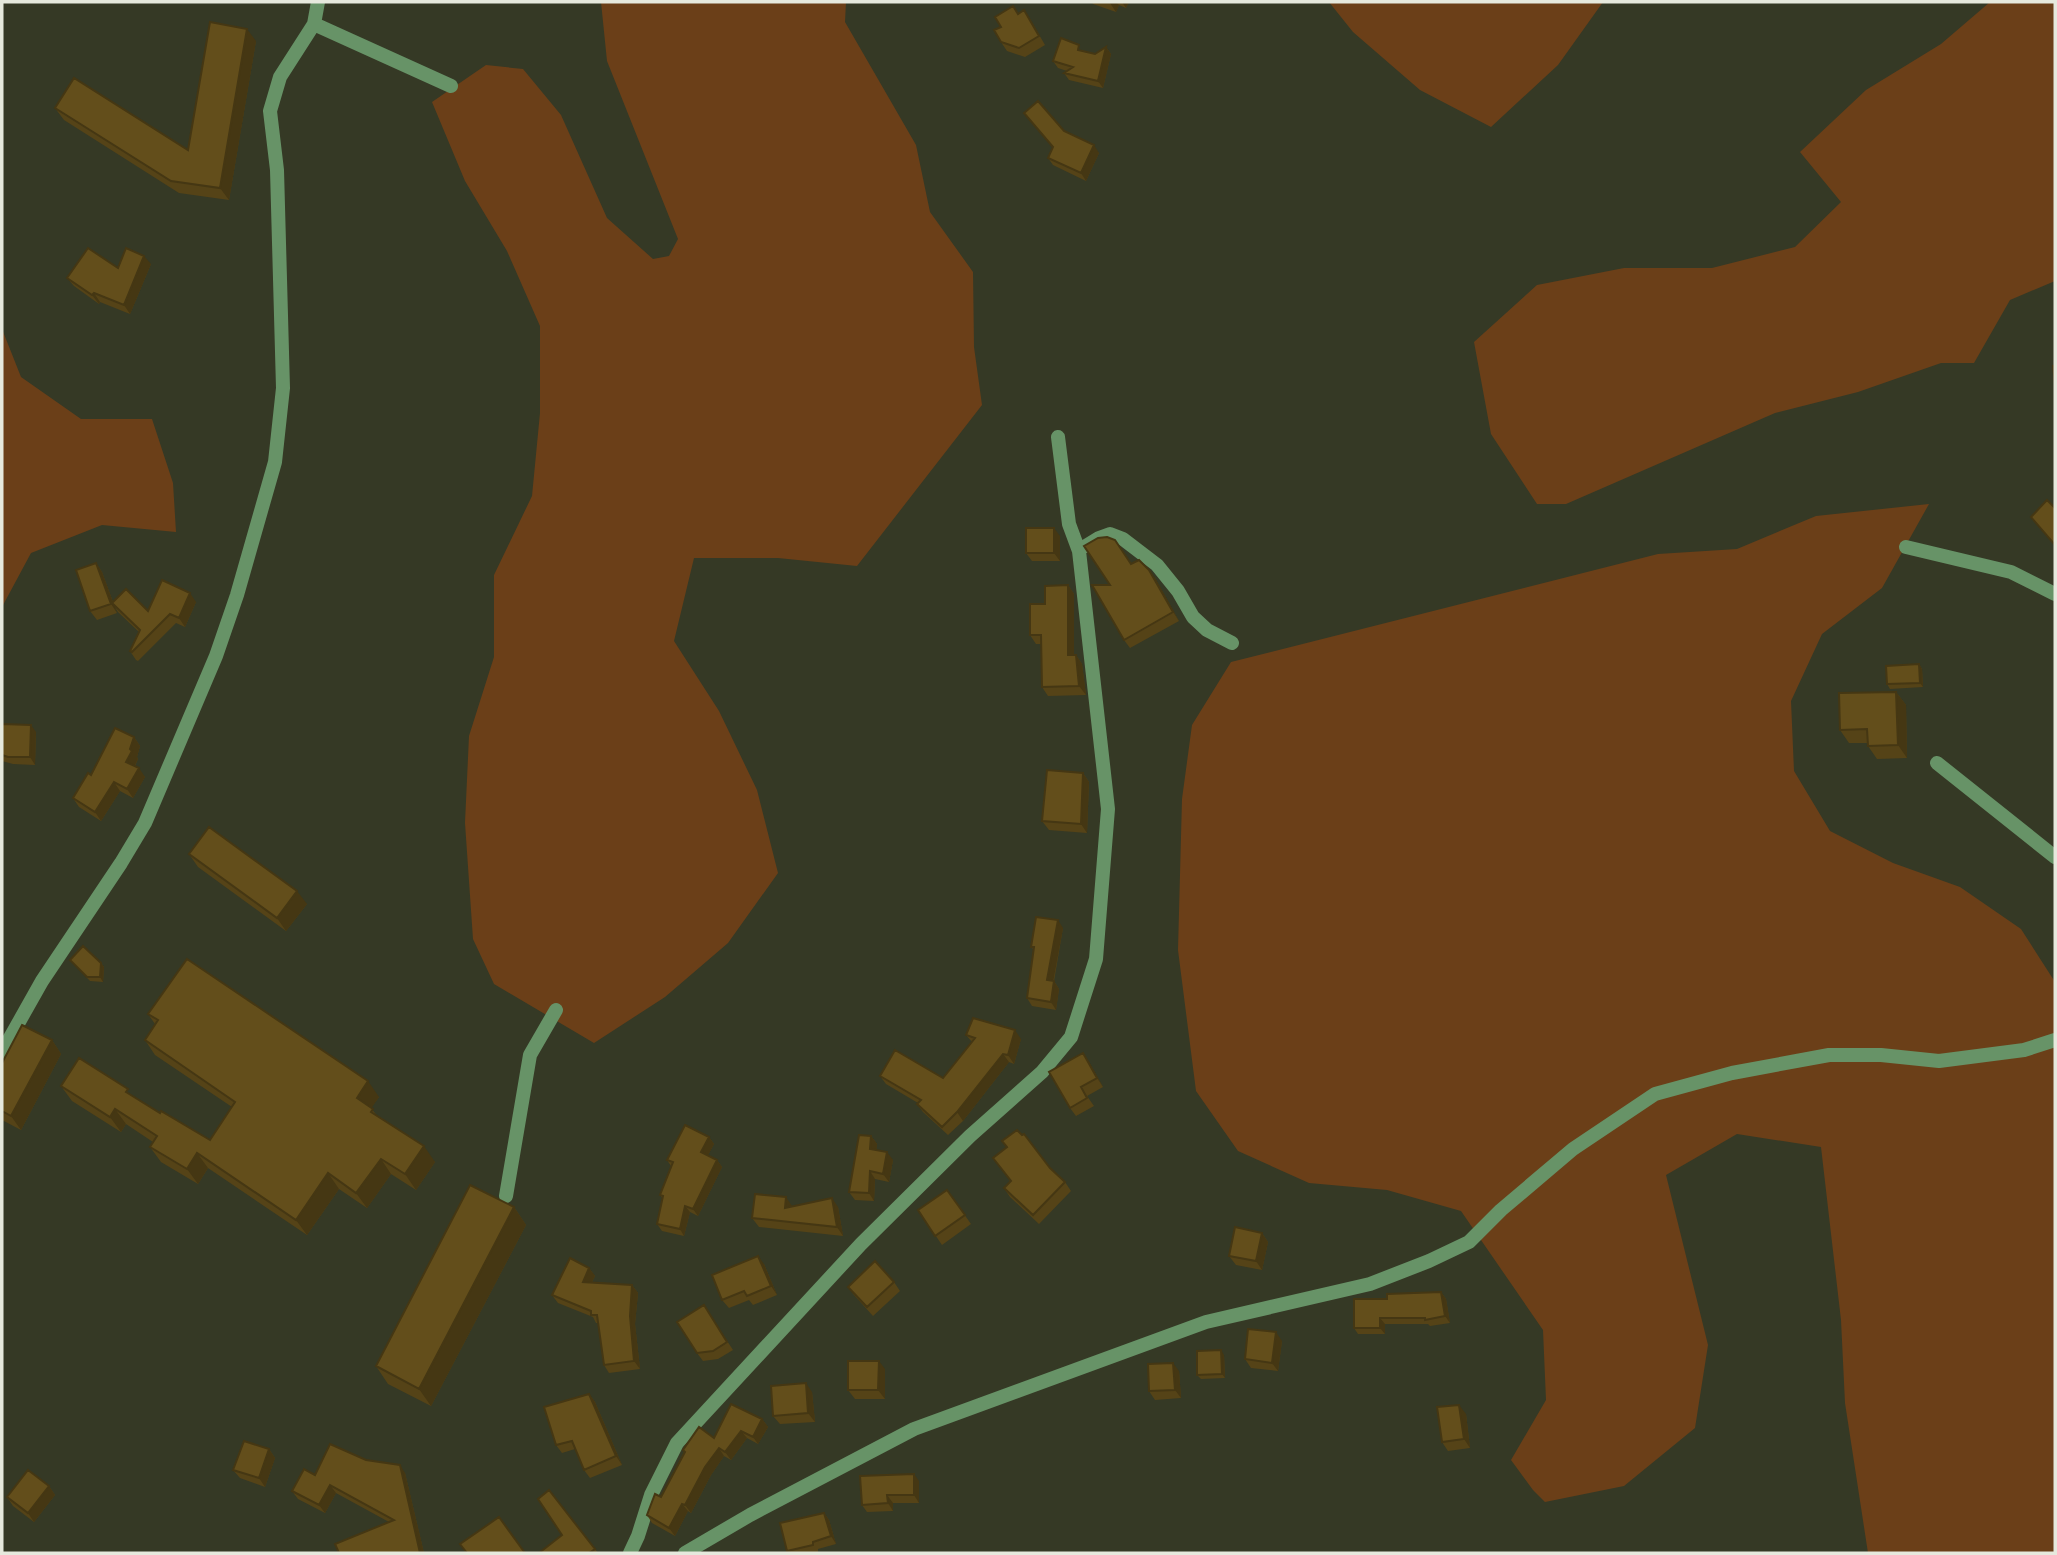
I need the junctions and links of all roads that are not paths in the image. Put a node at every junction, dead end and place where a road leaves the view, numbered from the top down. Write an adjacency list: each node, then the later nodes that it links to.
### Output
1 (318, 2): 2 (street)
2 (314, 24): 3 (street); 13 (street)
3 (451, 86)
4 (1058, 437): 6 (street)
5 (1906, 547): 7 (street)
6 (1079, 551): 8 (street); 15 (street)
7 (2055, 594)
8 (1232, 643)
9 (1937, 763): 10 (street)
10 (2055, 857)
11 (556, 1010): 14 (street)
12 (2055, 1040): 16 (street)
13 (2, 1052)
14 (506, 1196)
15 (630, 1553)
16 (685, 1553)

